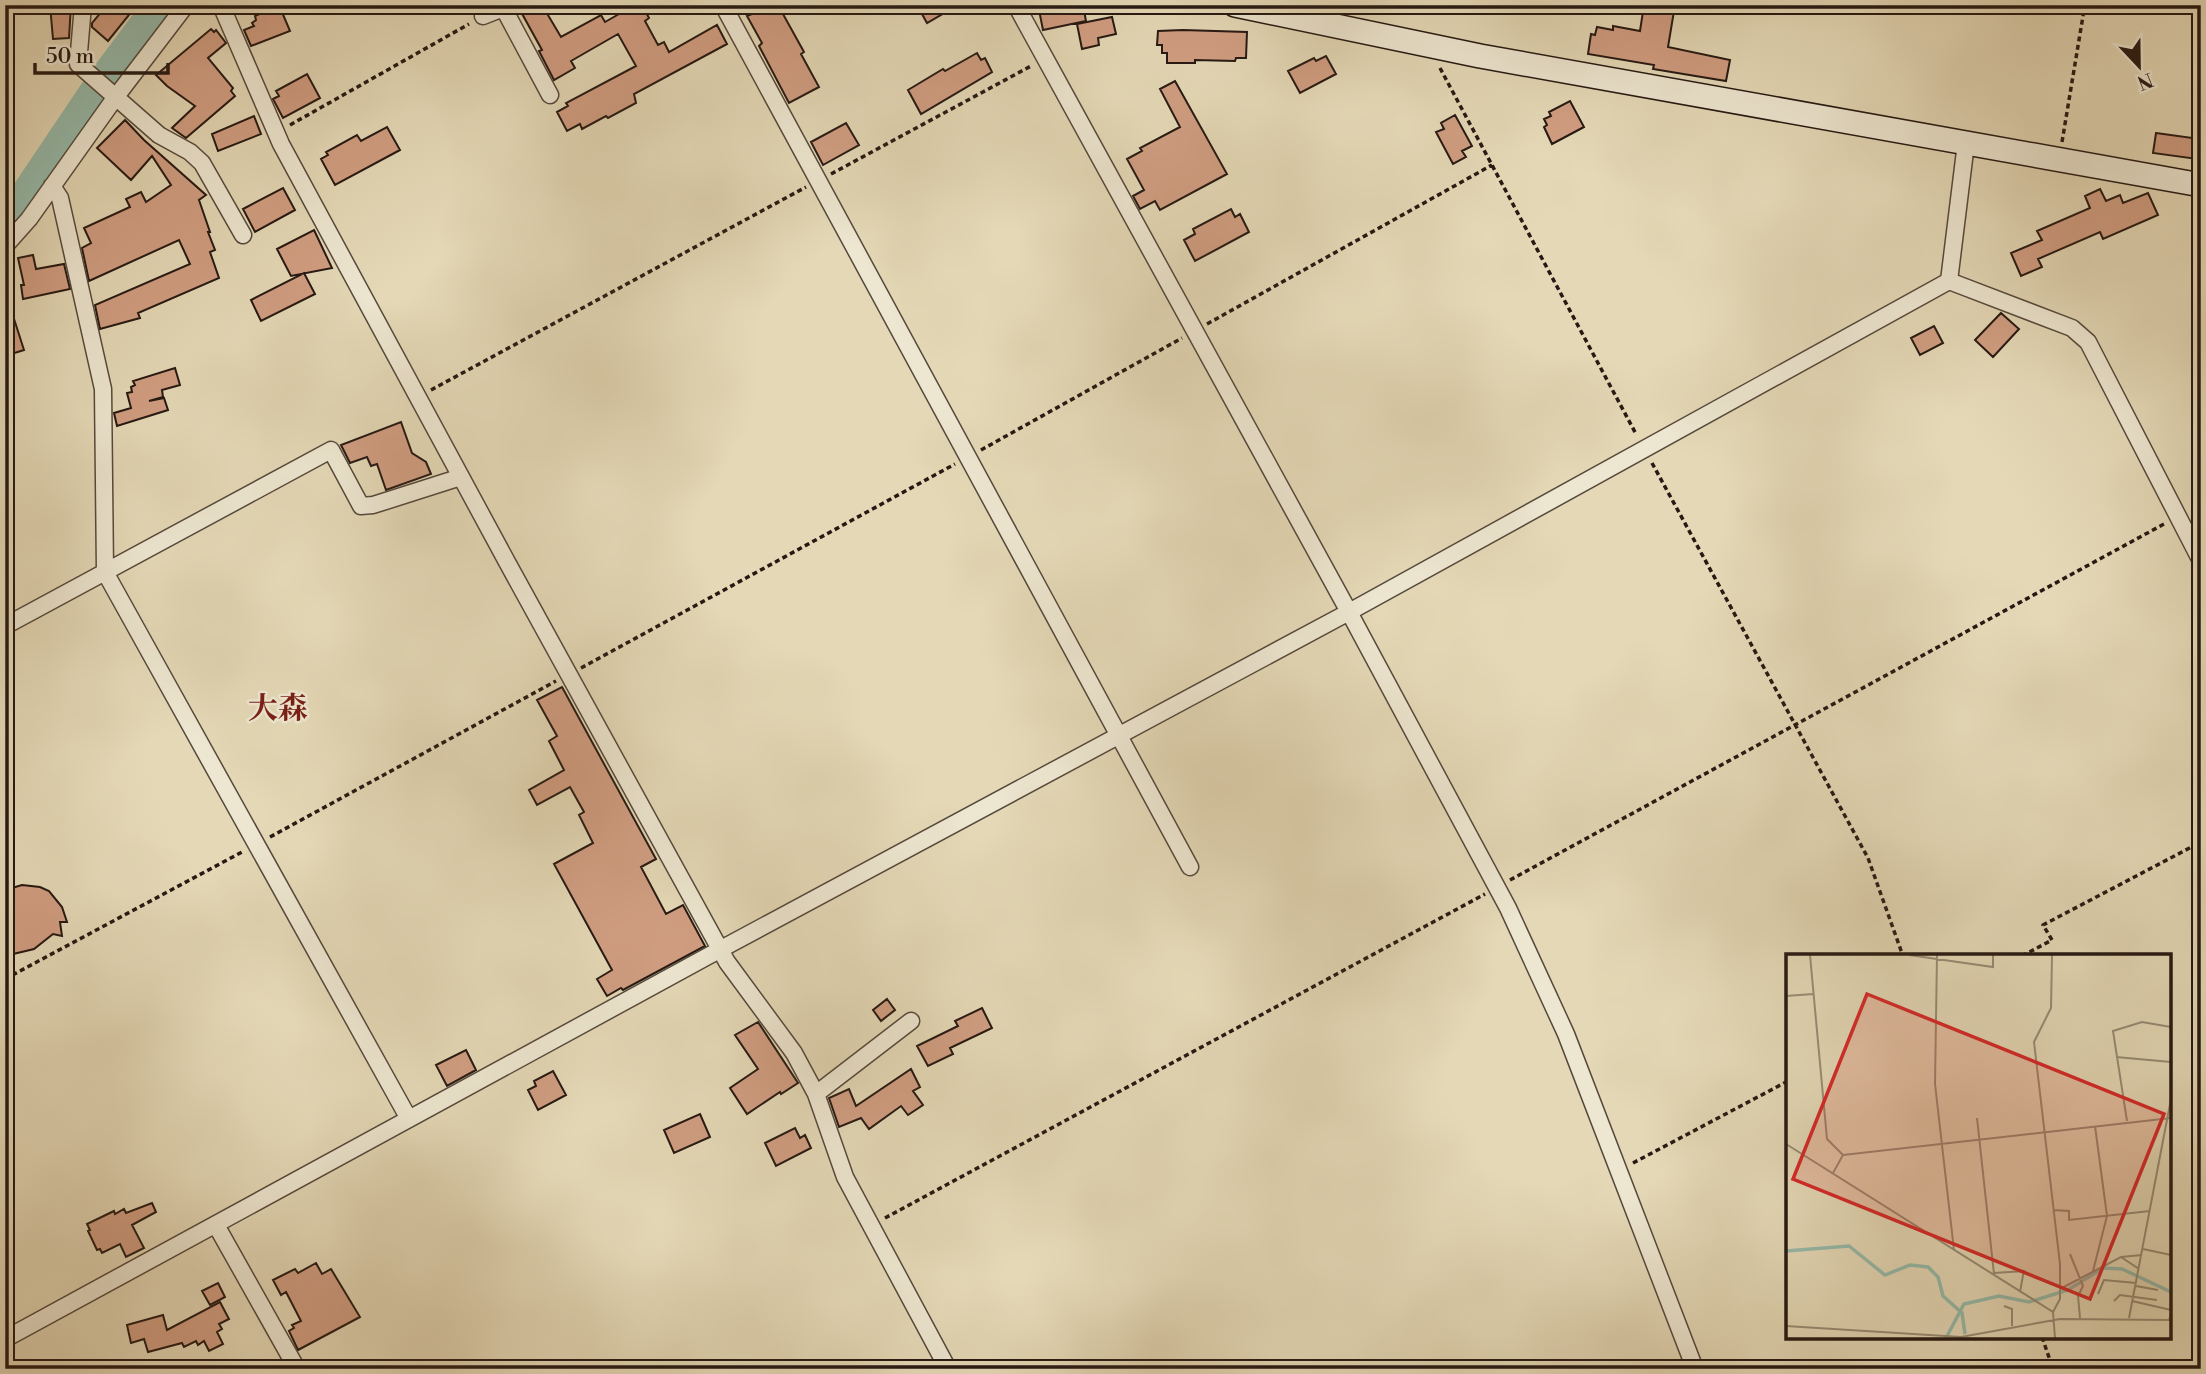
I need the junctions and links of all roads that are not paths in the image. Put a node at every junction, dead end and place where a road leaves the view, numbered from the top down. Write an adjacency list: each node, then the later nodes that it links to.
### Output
1 (83, 5): 9 (street)
2 (187, 5): 9 (street)
3 (221, 5): 16 (street)
4 (723, 5): 21 (street)
5 (1016, 5): 19 (street)
6 (1235, 5): 10 (street)
7 (497, 10): 8 (street)
8 (550, 95)
9 (116, 98): 12 (street); 13 (street)
10 (1966, 143): 11 (street); 15 (street)
11 (2201, 185)
12 (52, 186): 14 (street); 18 (street)
13 (243, 235)
14 (5, 246)
15 (1949, 281): 17 (street); 19 (street)
16 (461, 477): 18 (street); 23 (street)
17 (2201, 561)
18 (105, 572): 20 (street); 26 (street)
19 (1349, 612): 21 (street); 31 (street)
20 (5, 625)
21 (1118, 736): 22 (street); 23 (street)
22 (1190, 867)
23 (721, 949): 25 (street); 26 (street)
24 (911, 1021): 25 (street)
25 (816, 1094): 30 (street)
26 (409, 1119): 27 (street)
27 (216, 1225): 28 (street); 29 (street)
28 (5, 1339)
29 (297, 1369)
30 (948, 1369)
31 (1695, 1369)

